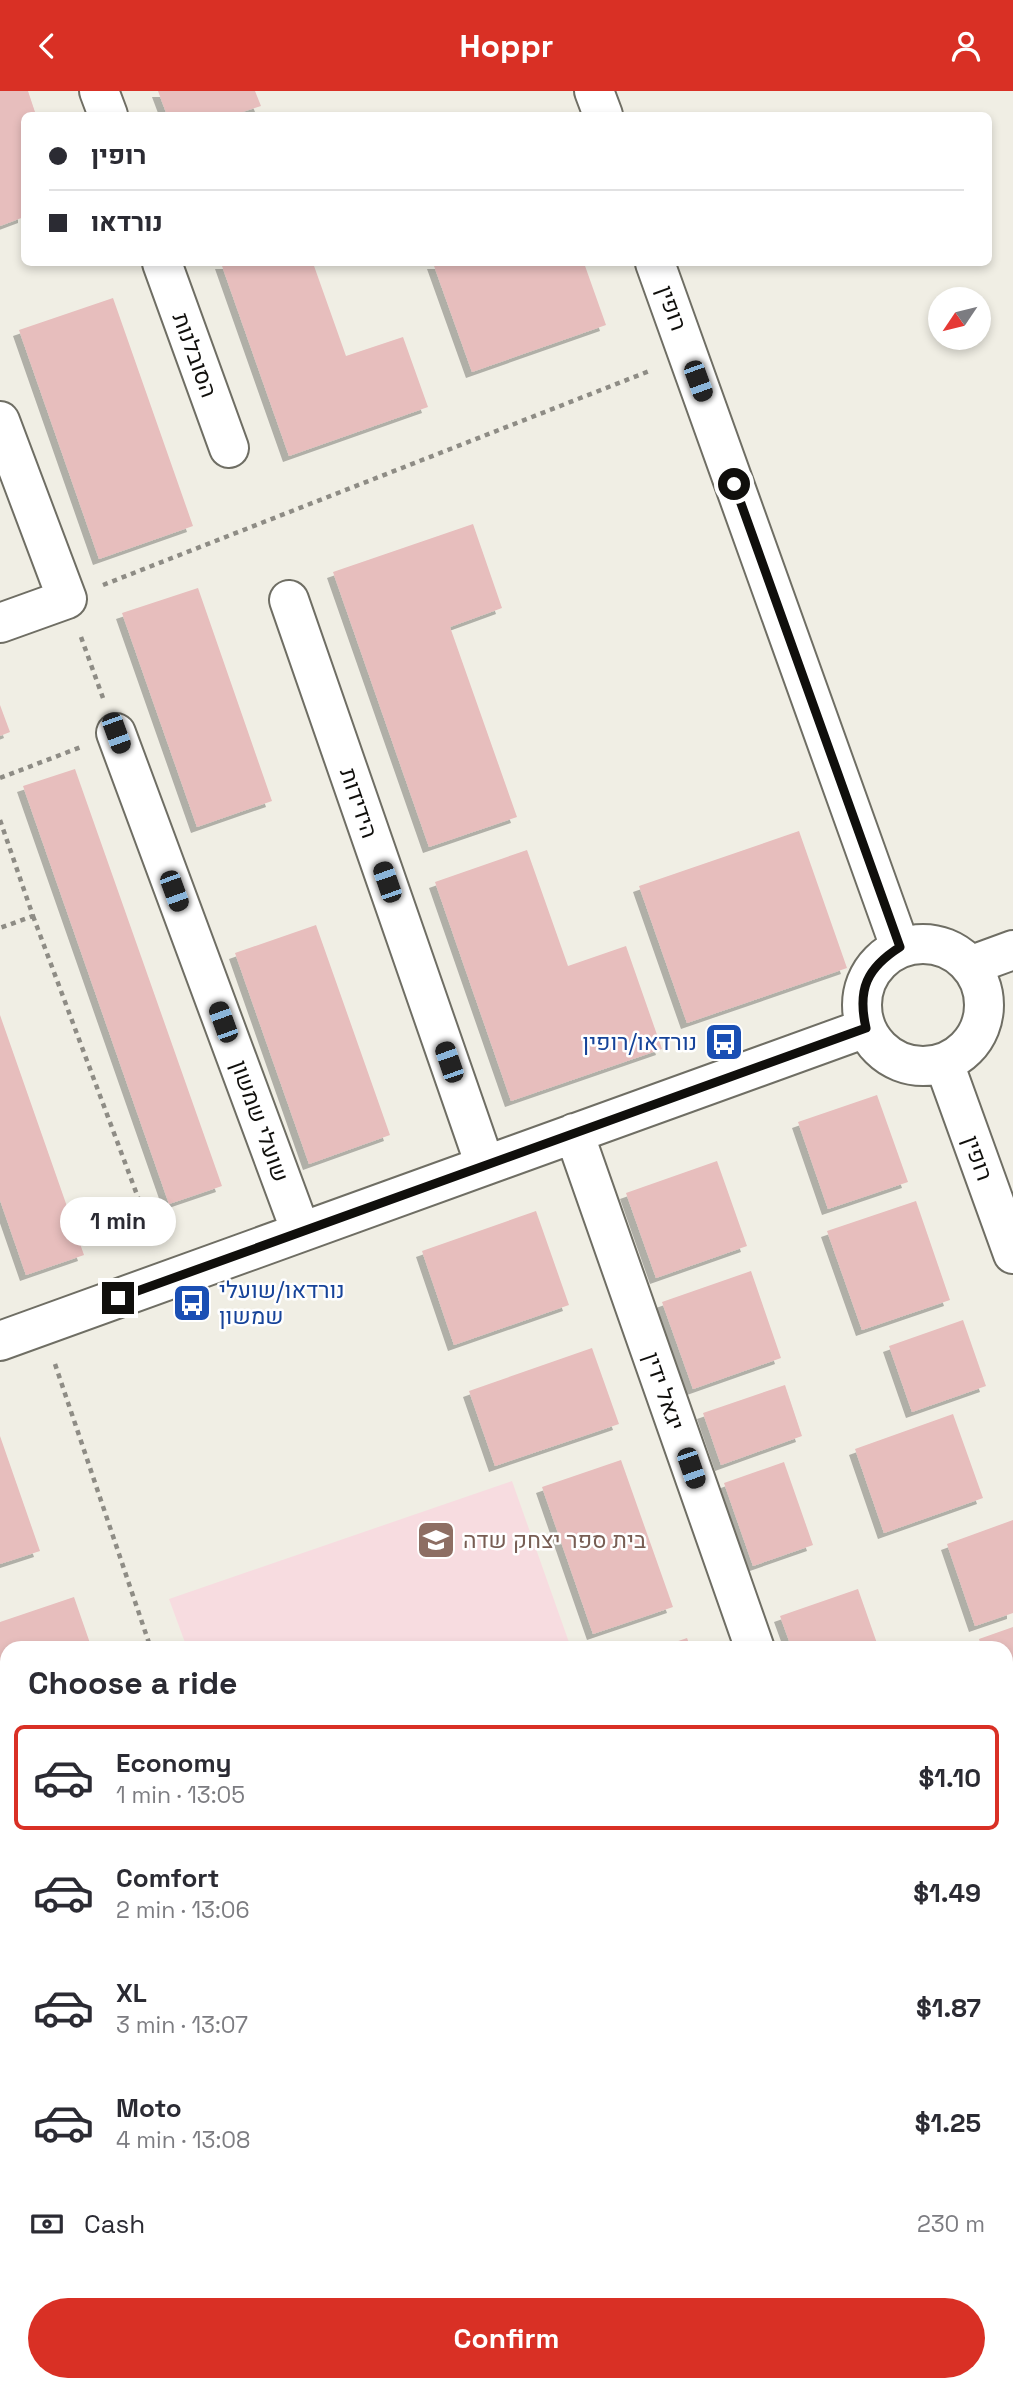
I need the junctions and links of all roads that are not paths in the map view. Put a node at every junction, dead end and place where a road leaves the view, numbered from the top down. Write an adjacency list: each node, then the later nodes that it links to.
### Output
1 (99, 91): 3 (street)
2 (594, 91): 4 (street)
3 (107, 112)
4 (602, 112)
5 (163, 266): 8 (street, הסובלנות)
6 (656, 266): 12 (street, רופין)
7 (0, 421): 10 (street)
8 (229, 448)
9 (289, 600): 19 (street, הידידות)
10 (0, 623)
11 (116, 733): 20 (street, שועלי שמשון)
12 (900, 947): 14 (street); 16 (street)
13 (1013, 950): 14 (street)
14 (972, 965): 15 (street)
15 (999, 997): 17 (street)
16 (866, 1028): 17 (street); 18 (street)
17 (944, 1063): 21 (street, רופין)
18 (574, 1133): 19 (street); 23 (street, יגאל ידין)
19 (485, 1165): 20 (street)
20 (301, 1232): 22 (street)
21 (1013, 1254)
22 (0, 1341)
23 (752, 1641)

